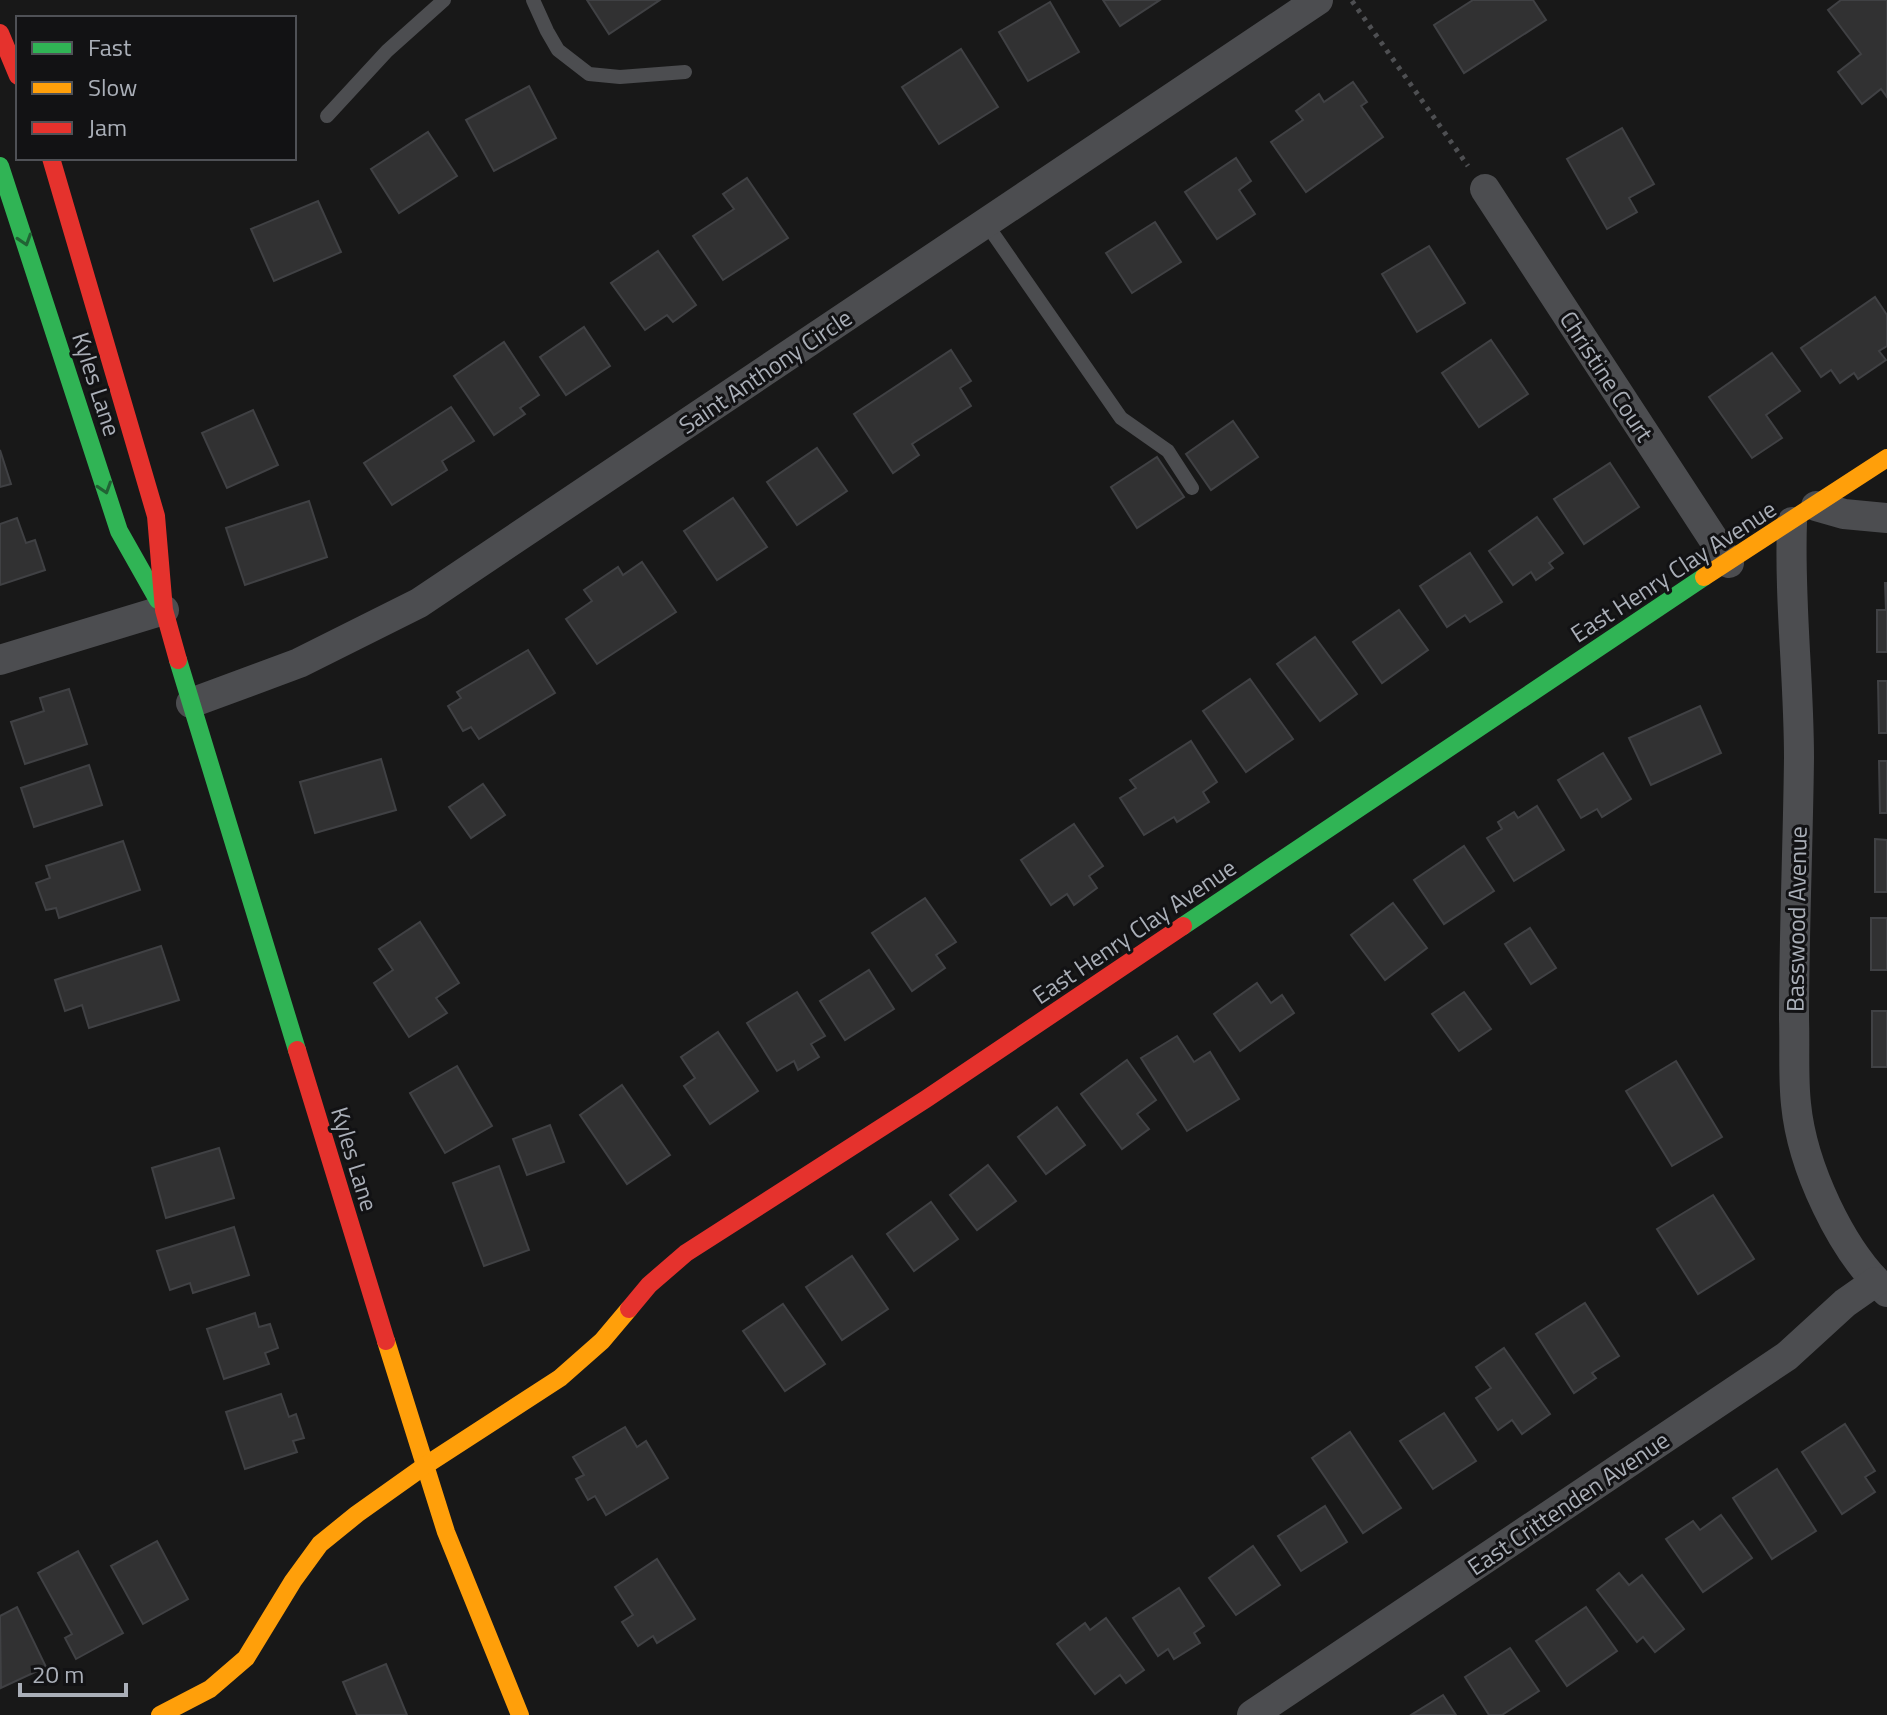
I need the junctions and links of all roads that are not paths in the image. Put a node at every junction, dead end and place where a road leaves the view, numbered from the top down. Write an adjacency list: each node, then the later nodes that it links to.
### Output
1 (444, 0): 7 (lane)
2 (533, 0): 6 (lane)
3 (1318, 0): 11 (street, Saint Anthony Circle)
4 (0, 33): 5 (main road)
5 (16, 71)
6 (685, 72)
7 (327, 116)
8 (52, 160): 17 (main road, Kyles Lane)
9 (0, 166): 17 (main road, Kyles Lane, one-way to 17)
10 (1485, 189): 16 (street, Christine Court)
11 (985, 222): 13 (lane); 19 (street, Saint Anthony Circle)
12 (1887, 458): 14 (main road, East Henry Clay Avenue)
13 (1192, 488)
14 (1804, 514): 15 (street); 16 (main road, East Henry Clay Avenue); 20 (street, Basswood Avenue)
15 (1887, 518)
16 (1729, 563): 21 (main road, East Henry Clay Avenue)
17 (164, 610): 18 (street); 19 (main road, Kyles Lane)
18 (0, 660)
19 (191, 703): 21 (main road, Kyles Lane)
20 (1881, 1287): 24 (street, East Crittenden Avenue)
21 (426, 1465): 22 (main road, East Henry Clay Avenue); 23 (main road, Kyles Lane)
22 (160, 1715)
23 (520, 1715)
24 (1252, 1715)

